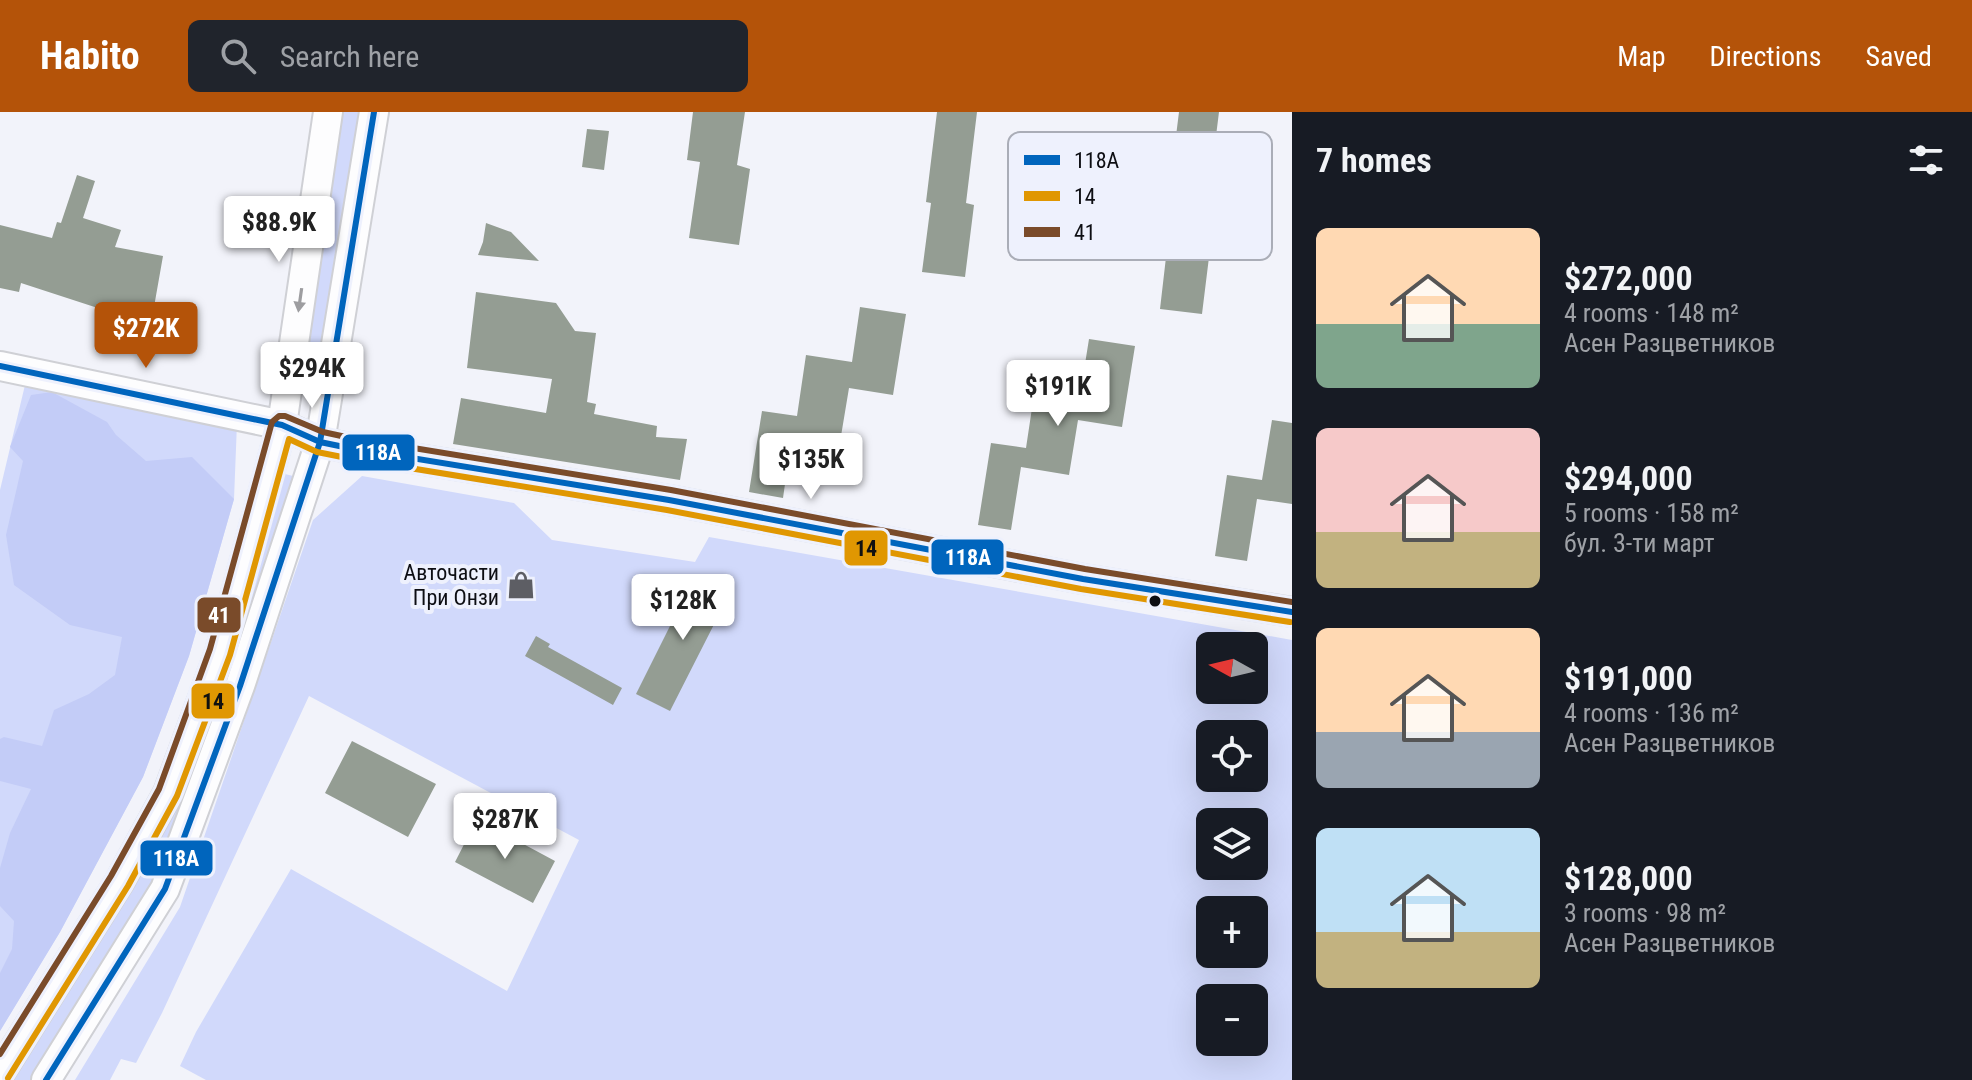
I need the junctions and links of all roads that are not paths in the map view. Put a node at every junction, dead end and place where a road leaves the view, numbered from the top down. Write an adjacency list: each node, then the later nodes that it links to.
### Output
1 (328, 112): 4 (street, one-way to 4)
2 (374, 112): 5 (street)
3 (0, 366): 4 (street)
4 (282, 425): 5 (street); 7 (street)
5 (320, 442): 6 (street); 8 (street)
6 (1292, 612)
7 (0, 1073)
8 (46, 1080)

